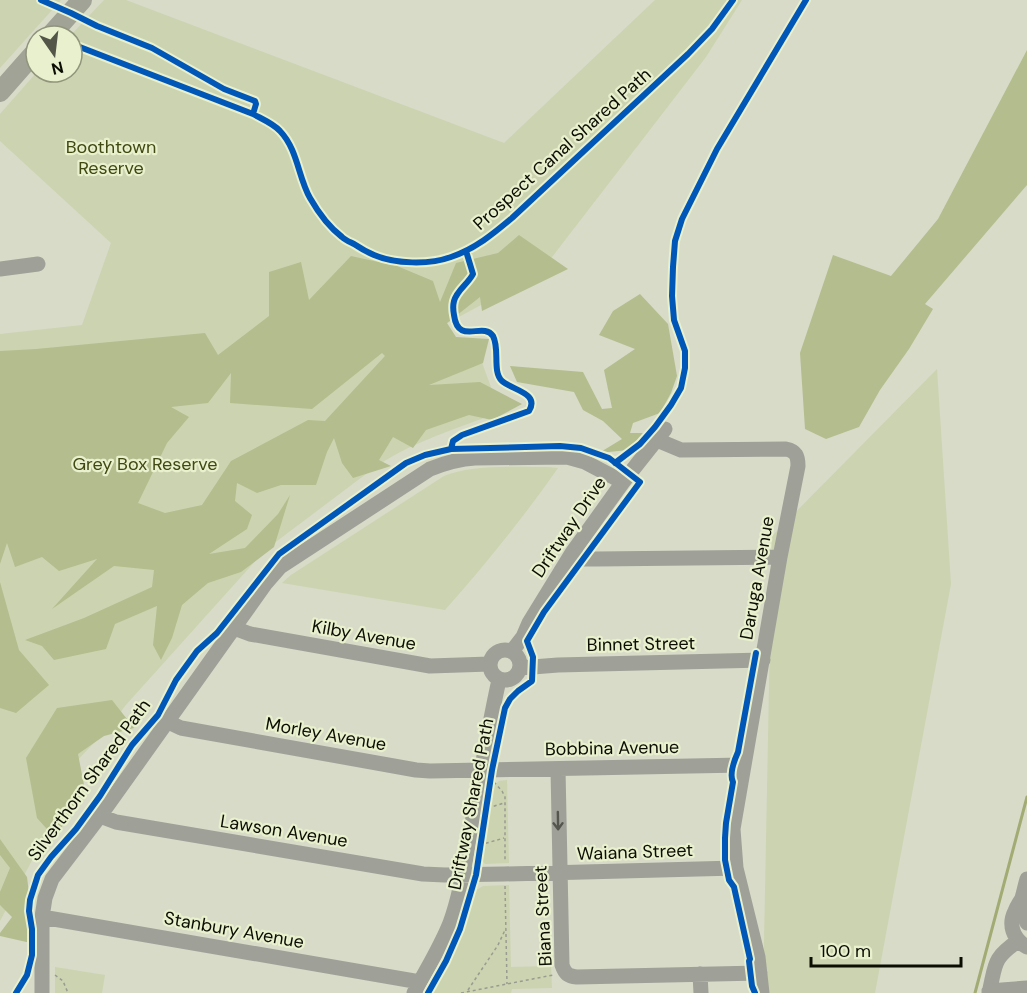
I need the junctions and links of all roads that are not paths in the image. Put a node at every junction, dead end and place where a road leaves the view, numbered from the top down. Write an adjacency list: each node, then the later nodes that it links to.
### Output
1 (82, 0): 2 (main road)
2 (60, 24)
3 (24, 65): 4 (main road)
4 (0, 92)
5 (38, 264): 6 (street)
6 (0, 269)
7 (796, 453): 8 (street, Driftway Drive); 10 (street, Daruga Avenue)
8 (623, 482): 9 (street, Driftway Drive); 11 (street)
9 (572, 553): 10 (street); 12 (street, Driftway Drive)
10 (780, 557): 13 (street, Daruga Avenue)
11 (234, 628): 14 (street, Kilby Avenue); 17 (street)
12 (512, 651): 14 (street); 15 (street)
13 (763, 660): 15 (street, Binnet Street); 18 (street, Daruga Avenue)
14 (490, 664): 16 (street)
15 (520, 668): 16 (street)
16 (500, 680): 20 (street)
17 (166, 721): 20 (street, Morley Avenue); 21 (street)
18 (743, 765): 19 (street, Bobbina Avenue); 22 (street, Daruga Avenue)
19 (558, 768): 20 (street, Bobbina Avenue); 23 (street, Biana Street, one-way to 23)
20 (486, 775): 24 (street)
21 (99, 816): 24 (street, Lawson Avenue); 27 (street)
22 (736, 868): 23 (street, Waiana Street); 30 (street, Daruga Avenue)
23 (561, 873): 24 (street, Waiana Street); 31 (street, Biana Street)
24 (463, 875): 32 (street)
25 (1027, 879): 26 (street)
26 (1022, 899): 28 (street); 29 (street)
27 (42, 917): 32 (street, Stanbury Avenue); 35 (street)
28 (1027, 923)
29 (1022, 944): 34 (street)
30 (760, 973): 31 (street, Biana Street); 37 (street, Daruga Avenue)
31 (700, 974): 36 (street)
32 (417, 988)
33 (1027, 988): 34 (street)
34 (989, 992)
35 (42, 993)
36 (701, 993)
37 (762, 993)

